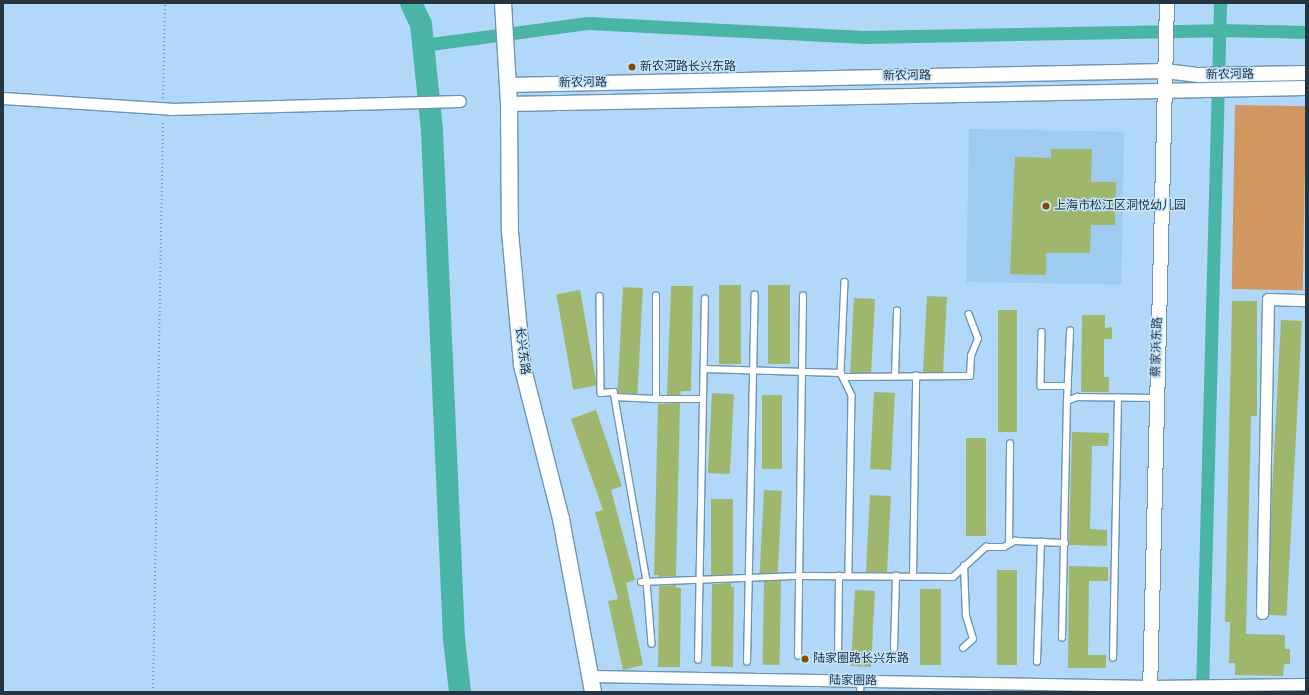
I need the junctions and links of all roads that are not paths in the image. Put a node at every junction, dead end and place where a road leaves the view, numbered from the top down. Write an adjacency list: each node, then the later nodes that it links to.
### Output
1 (1167, 3): 3 (street, 蔡家浜东路)
2 (503, 8): 7 (main road, 长兴东路)
3 (1165, 71): 5 (street, 新农河路); 7 (street, 新农河路); 9 (street, 蔡家浜东路)
4 (1306, 73): 6 (street, 新农河路)
5 (1198, 82): 6 (street, 新农河路); 9 (street, 新农河路)
6 (1231, 82): 8 (street, 新农河路)
7 (507, 85): 12 (main road, 长兴东路)
8 (1306, 88)
9 (1165, 90): 12 (street, 新农河路); 34 (street, 蔡家浜东路)
10 (3, 98): 11 (street)
11 (460, 101)
12 (509, 104): 61 (main road, 长兴东路)
13 (845, 282): 27 (lane)
14 (755, 295): 25 (lane)
15 (600, 296): 31 (lane)
16 (656, 296): 32 (lane)
17 (803, 296): 26 (lane)
18 (705, 300): 24 (lane)
19 (1306, 300): 50 (street)
20 (897, 311): 28 (lane)
21 (969, 315): 29 (lane)
22 (1070, 331): 30 (lane)
23 (1042, 332): 30 (lane)
24 (704, 369): 25 (lane); 35 (lane)
25 (753, 370): 26 (lane); 47 (lane)
26 (802, 372): 27 (lane); 42 (lane)
27 (842, 375): 28 (lane); 44 (lane)
28 (895, 376): 29 (lane)
29 (916, 376): 46 (lane)
30 (1068, 386): 36 (lane)
31 (615, 397): 32 (lane); 49 (lane)
32 (656, 398): 35 (lane)
33 (1118, 398): 34 (lane); 36 (lane); 56 (lane)
34 (1156, 398): 64 (street, 蔡家浜东路)
35 (703, 399): 48 (lane)
36 (1068, 401): 39 (lane)
37 (1010, 444): 40 (lane)
38 (1040, 542): 39 (lane); 40 (lane); 60 (lane)
39 (1065, 543): 51 (lane)
40 (1009, 544): 41 (lane)
41 (964, 566): 46 (lane); 53 (lane)
42 (800, 576): 43 (lane); 47 (lane); 55 (lane)
43 (839, 576): 44 (lane); 57 (lane)
44 (849, 576): 45 (lane)
45 (896, 576): 46 (lane); 54 (lane)
46 (913, 577)
47 (749, 578): 48 (lane); 59 (lane)
48 (700, 580): 49 (lane); 58 (lane)
49 (644, 582): 52 (lane)
50 (1262, 613)
51 (1062, 638)
52 (652, 644)
53 (963, 648)
54 (894, 649)
55 (798, 656)
56 (1113, 658)
57 (838, 659)
58 (698, 660)
59 (747, 662)
60 (1037, 662)
61 (592, 684): 63 (street, 陆家圈路)
62 (1306, 684): 64 (street, 陆家圈路)
63 (861, 686): 64 (street, 陆家圈路)
64 (1150, 689)

